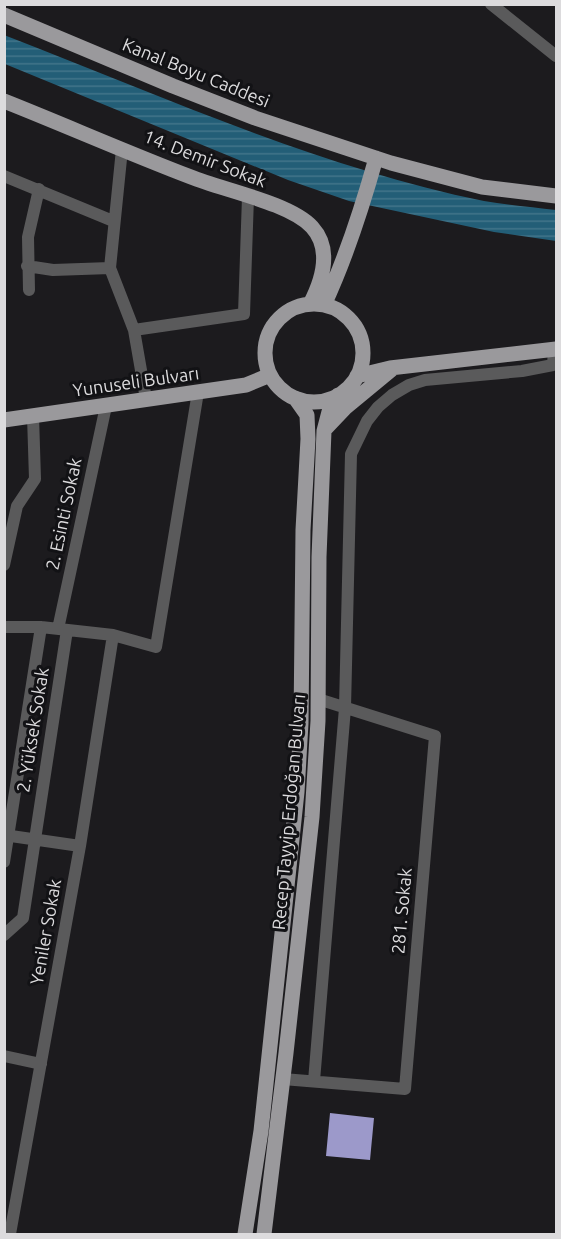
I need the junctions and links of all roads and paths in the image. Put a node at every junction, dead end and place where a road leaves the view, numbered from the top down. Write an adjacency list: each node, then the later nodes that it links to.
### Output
1 (491, 4): 3 (street)
2 (4, 15): 6 (main road, Kanal Boyu Caddesi)
3 (556, 56)
4 (4, 101): 5 (main road, 14. Demir Sokak)
5 (122, 148): 10 (main road, 14. Demir Sokak); 11 (street)
6 (375, 164): 9 (main road); 15 (main road)
7 (4, 176): 8 (street)
8 (39, 189): 11 (street); 12 (street)
9 (556, 196)
10 (248, 197): 15 (main road, 14. Demir Sokak); 16 (street)
11 (113, 221): 13 (street)
12 (27, 266): 13 (street); 14 (street)
13 (110, 268): 16 (street)
14 (29, 290)
15 (317, 304): 19 (main road); 20 (main road)
16 (134, 330): 24 (street)
17 (555, 349): 18 (main road); 35 (street)
18 (395, 367): 20 (main road); 28 (main road)
19 (270, 375): 21 (main road, Yunuseli Bulvarı); 23 (main road)
20 (357, 376): 22 (main road)
21 (198, 392): 24 (main road, Yunuseli Bulvarı); 33 (street)
22 (339, 395): 23 (main road); 28 (main road, Recep Tayyip Erdoğan Bulvarı)
23 (295, 398): 46 (main road, Recep Tayyip Erdoğan Bulvarı)
24 (146, 399): 25 (main road, Yunuseli Bulvarı)
25 (106, 406): 26 (main road, Yunuseli Bulvarı); 32 (street, 2. Esinti Sokak)
26 (33, 416): 27 (main road, Yunuseli Bulvarı); 29 (street)
27 (4, 420)
28 (324, 430): 34 (main road, Recep Tayyip Erdoğan Bulvarı)
29 (4, 565)
30 (4, 627): 31 (street)
31 (41, 627): 32 (street); 36 (street)
32 (62, 630): 33 (street); 37 (street, 2. Yüksek Sokak)
33 (113, 635): 38 (street, Yeniler Sokak)
34 (318, 699): 35 (street, 281. Sokak); 43 (main road, Recep Tayyip Erdoğan Bulvarı)
35 (345, 708): 44 (street); 44 (street, 281. Sokak)
36 (7, 836): 37 (street); 39 (street)
37 (34, 840): 38 (street); 40 (street, 2. Yüksek Sokak)
38 (80, 846): 42 (street, Yeniler Sokak)
39 (4, 862)
40 (4, 935)
41 (4, 1056): 42 (street)
42 (41, 1065): 45 (street, Yeniler Sokak)
43 (283, 1079): 44 (street, 281. Sokak); 47 (main road, Recep Tayyip Erdoğan Bulvarı)
44 (314, 1081)
45 (10, 1234)
46 (245, 1234)
47 (264, 1234)

